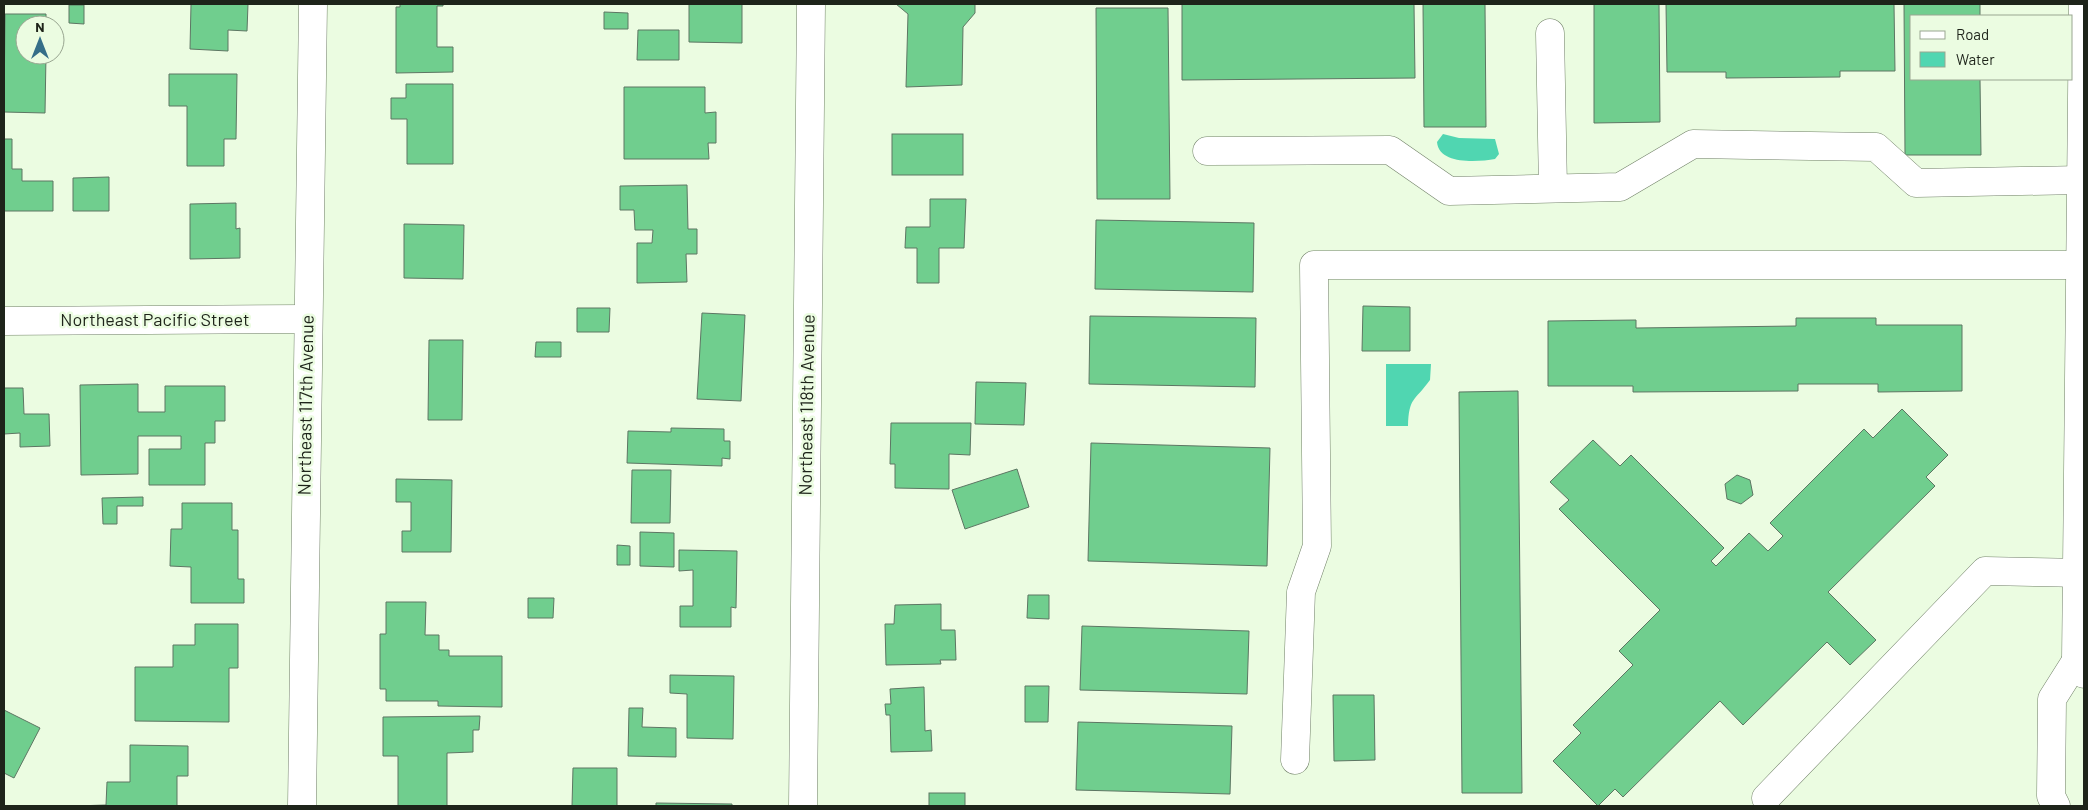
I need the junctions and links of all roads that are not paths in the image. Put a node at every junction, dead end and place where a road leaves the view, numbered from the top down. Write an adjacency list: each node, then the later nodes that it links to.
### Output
1 (313, 4): 10 (street, Northeast 117th Avenue)
2 (811, 4): 17 (street, Northeast 118th Avenue)
3 (2083, 4): 5 (street)
4 (1550, 32): 8 (street)
5 (2083, 63): 7 (street)
6 (1207, 151): 8 (street)
7 (2081, 180): 8 (street); 9 (street)
8 (1553, 188)
9 (2080, 265): 12 (street); 14 (street)
10 (307, 319): 11 (street, Northeast Pacific Street); 16 (street, Northeast 117th Avenue)
11 (4, 321)
12 (2081, 573): 13 (street); 15 (street)
13 (2080, 668): 18 (street)
14 (1295, 760)
15 (1766, 798)
16 (302, 806)
17 (803, 806)
18 (2056, 806)

